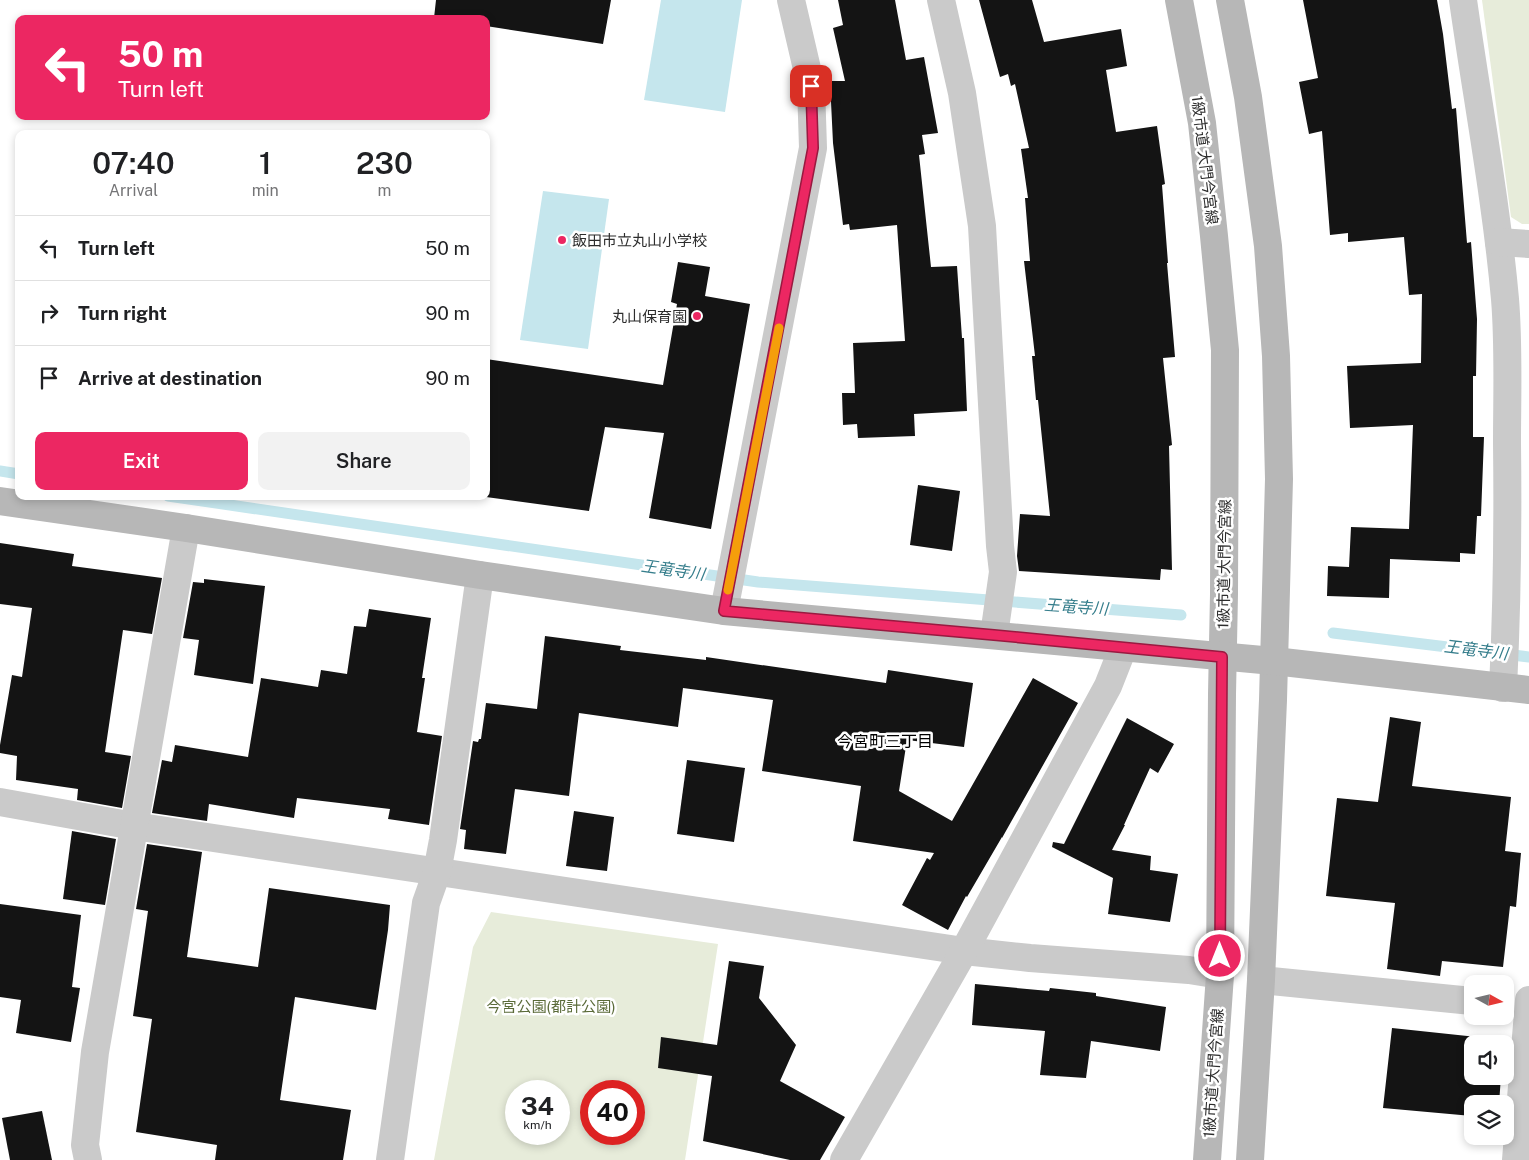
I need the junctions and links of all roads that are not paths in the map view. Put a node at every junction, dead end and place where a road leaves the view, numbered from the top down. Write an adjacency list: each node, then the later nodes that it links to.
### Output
1 (791, 0): 12 (street)
2 (940, 0): 13 (street)
3 (1179, 0): 15 (street, 1級市道 大門今宮線)
4 (1230, 0): 16 (street)
5 (1463, 0): 6 (street)
6 (1499, 242): 7 (street); 8 (street)
7 (1529, 244)
8 (1518, 480): 17 (street)
9 (0, 501): 10 (street)
10 (186, 528): 11 (street); 19 (street)
11 (480, 575): 12 (street); 20 (street)
12 (726, 603): 13 (street)
13 (995, 628): 14 (street)
14 (1123, 648): 15 (street); 21 (street)
15 (1222, 657): 16 (street); 22 (street, 1級市道 大門今宮線)
16 (1274, 661): 17 (street); 23 (street)
17 (1512, 684)
18 (0, 802): 19 (street)
19 (134, 826): 20 (street); 28 (street)
20 (437, 872): 21 (street); 29 (street)
21 (964, 951): 22 (street); 30 (street)
22 (1220, 975): 31 (street, 1級市道 大門今宮線)
23 (1261, 980): 24 (street); 32 (street)
24 (1464, 1000)
25 (1529, 1000): 27 (street)
26 (1514, 1005): 27 (street)
27 (1529, 1006): 33 (street)
28 (88, 1160)
29 (390, 1160)
30 (844, 1160)
31 (1207, 1160)
32 (1250, 1160)
33 (1516, 1160)

